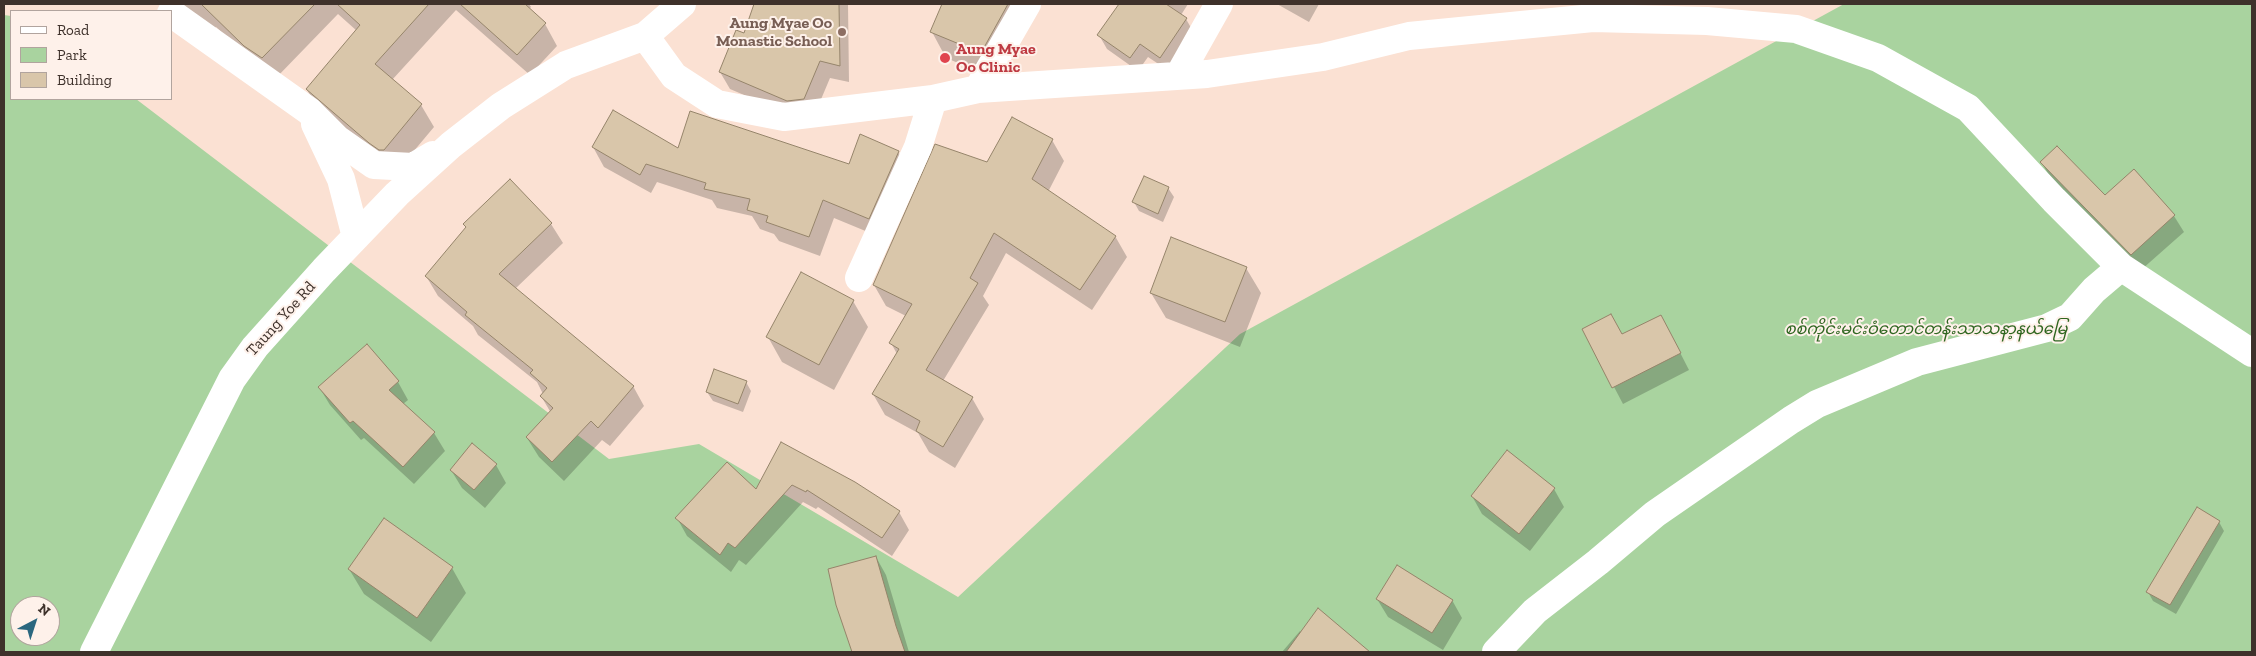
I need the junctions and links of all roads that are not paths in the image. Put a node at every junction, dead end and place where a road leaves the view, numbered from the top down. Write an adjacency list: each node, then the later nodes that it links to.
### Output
1 (682, 4): 5 (street)
2 (1027, 4): 7 (street)
3 (1219, 4): 6 (street)
4 (172, 13): 9 (street)
5 (645, 36): 8 (street); 10 (street, Taung Yoe Rd)
6 (1179, 75): 7 (street); 12 (street)
7 (978, 89): 8 (street)
8 (933, 99): 13 (street)
9 (309, 111): 10 (street); 11 (street)
10 (451, 145): 11 (street, Taung Yoe Rd)
11 (356, 237): 15 (street, Taung Yoe Rd)
12 (2121, 267): 14 (street); 16 (street)
13 (859, 278)
14 (2252, 353)
15 (94, 652)
16 (1496, 652)

